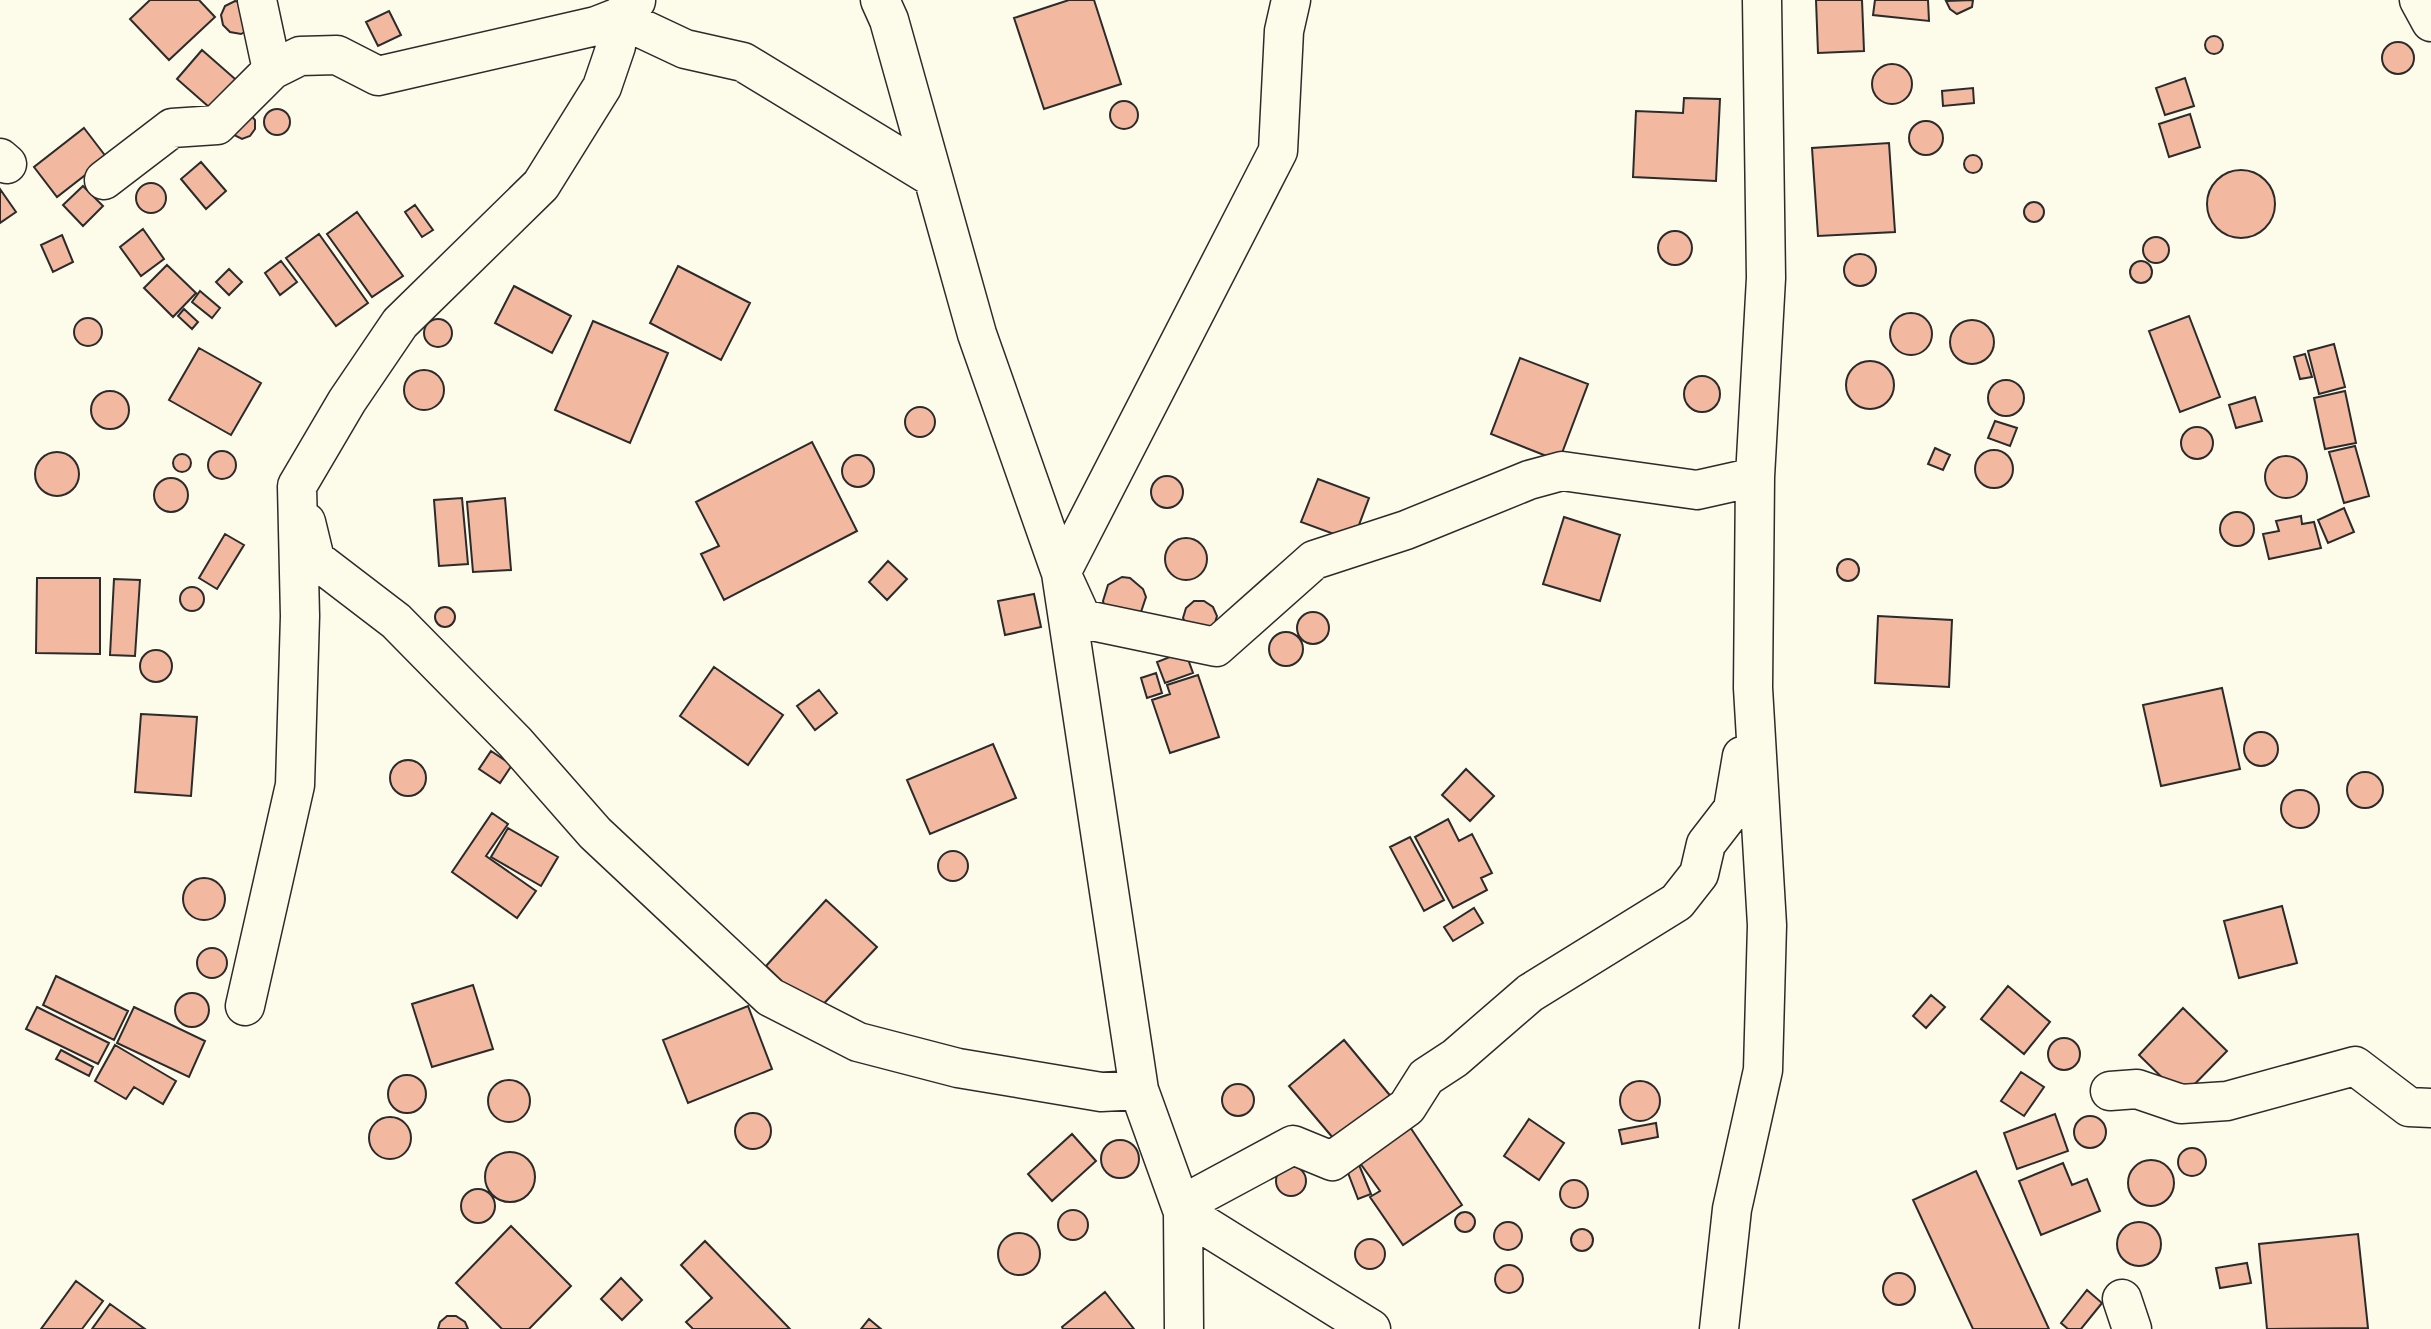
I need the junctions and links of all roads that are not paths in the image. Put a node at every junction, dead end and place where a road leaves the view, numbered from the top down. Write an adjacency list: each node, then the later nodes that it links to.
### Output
1 (257, 0): 8 (street)
2 (637, 0): 8 (street)
3 (1291, 0): 13 (street)
4 (1762, 0): 11 (street)
5 (2419, 0): 7 (street)
6 (890, 7): 9 (street)
7 (2431, 22)
8 (272, 70): 10 (street)
9 (932, 177): 12 (street); 13 (street)
10 (104, 180)
11 (1755, 477): 13 (street); 14 (street)
12 (297, 486): 15 (street); 16 (street)
13 (1061, 573): 16 (street)
14 (1753, 688): 19 (street); 22 (street)
15 (245, 1006)
16 (1139, 1090): 19 (street)
17 (2110, 1091): 18 (street)
18 (2431, 1108)
19 (1183, 1212): 20 (street); 21 (street)
20 (1184, 1329)
21 (1371, 1329)
22 (1719, 1329)

